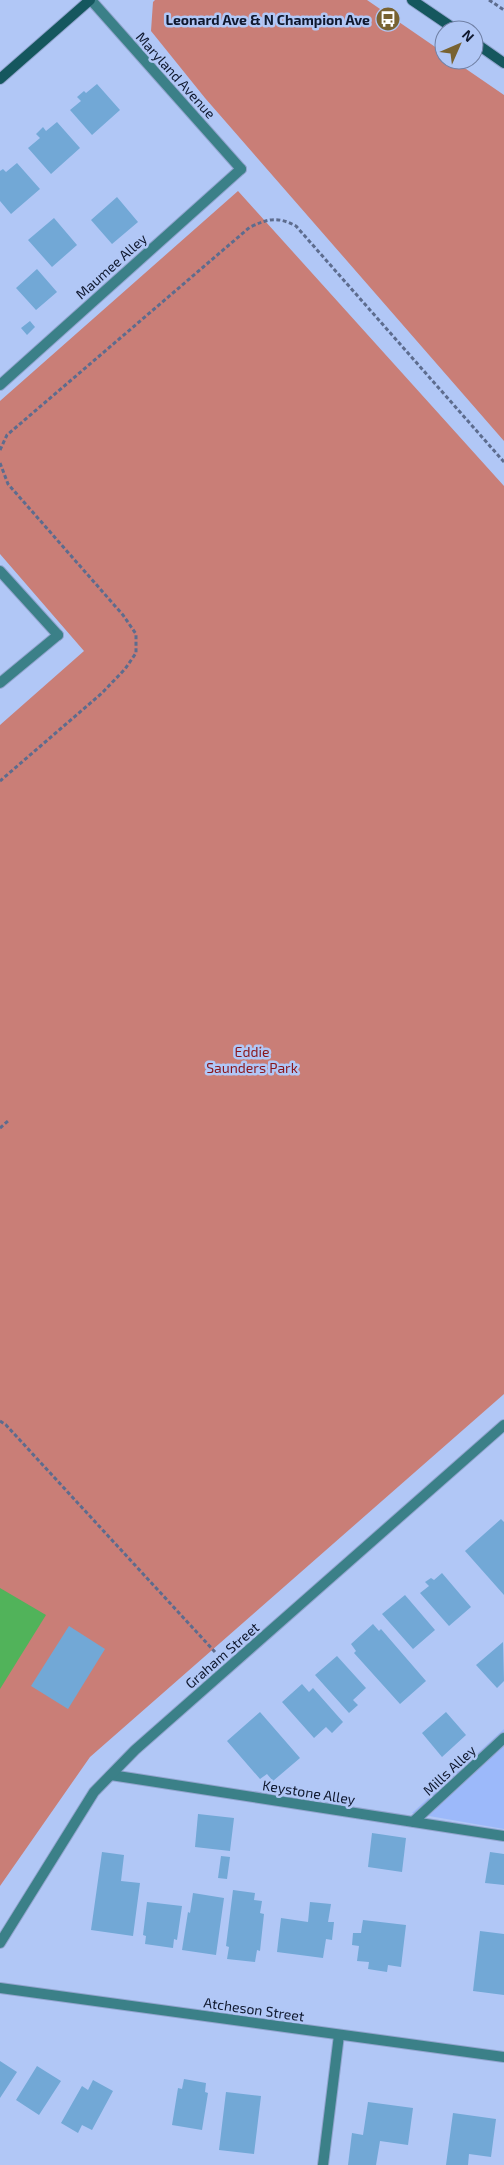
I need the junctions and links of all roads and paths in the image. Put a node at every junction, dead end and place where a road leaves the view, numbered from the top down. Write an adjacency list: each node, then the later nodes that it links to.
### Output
1 (91, 0): 8 (street); 9 (street, Maryland Avenue)
2 (412, 0): 5 (street)
3 (490, 0): 4 (path)
4 (504, 10)
5 (441, 20)
6 (484, 49): 7 (street)
7 (504, 62)
8 (0, 79)
9 (241, 169): 10 (street, Maumee Alley)
10 (0, 385)
11 (0, 450): 12 (path)
12 (504, 462)
13 (0, 571): 14 (street)
14 (0, 683)
15 (8, 1121): 16 (path)
16 (0, 1128)
17 (0, 1421): 19 (path)
18 (504, 1424): 19 (street, Graham Street)
19 (229, 1667): 21 (street, Graham Street)
20 (504, 1738): 22 (street, Mills Alley)
21 (111, 1775): 22 (street, Keystone Alley); 24 (street, Graham Street)
22 (413, 1822): 23 (street, Keystone Alley)
23 (504, 1836)
24 (0, 1942)
25 (0, 1988): 26 (street, Atcheson Street)
26 (339, 2035): 27 (street, Atcheson Street); 28 (street)
27 (504, 2057)
28 (323, 2165)

